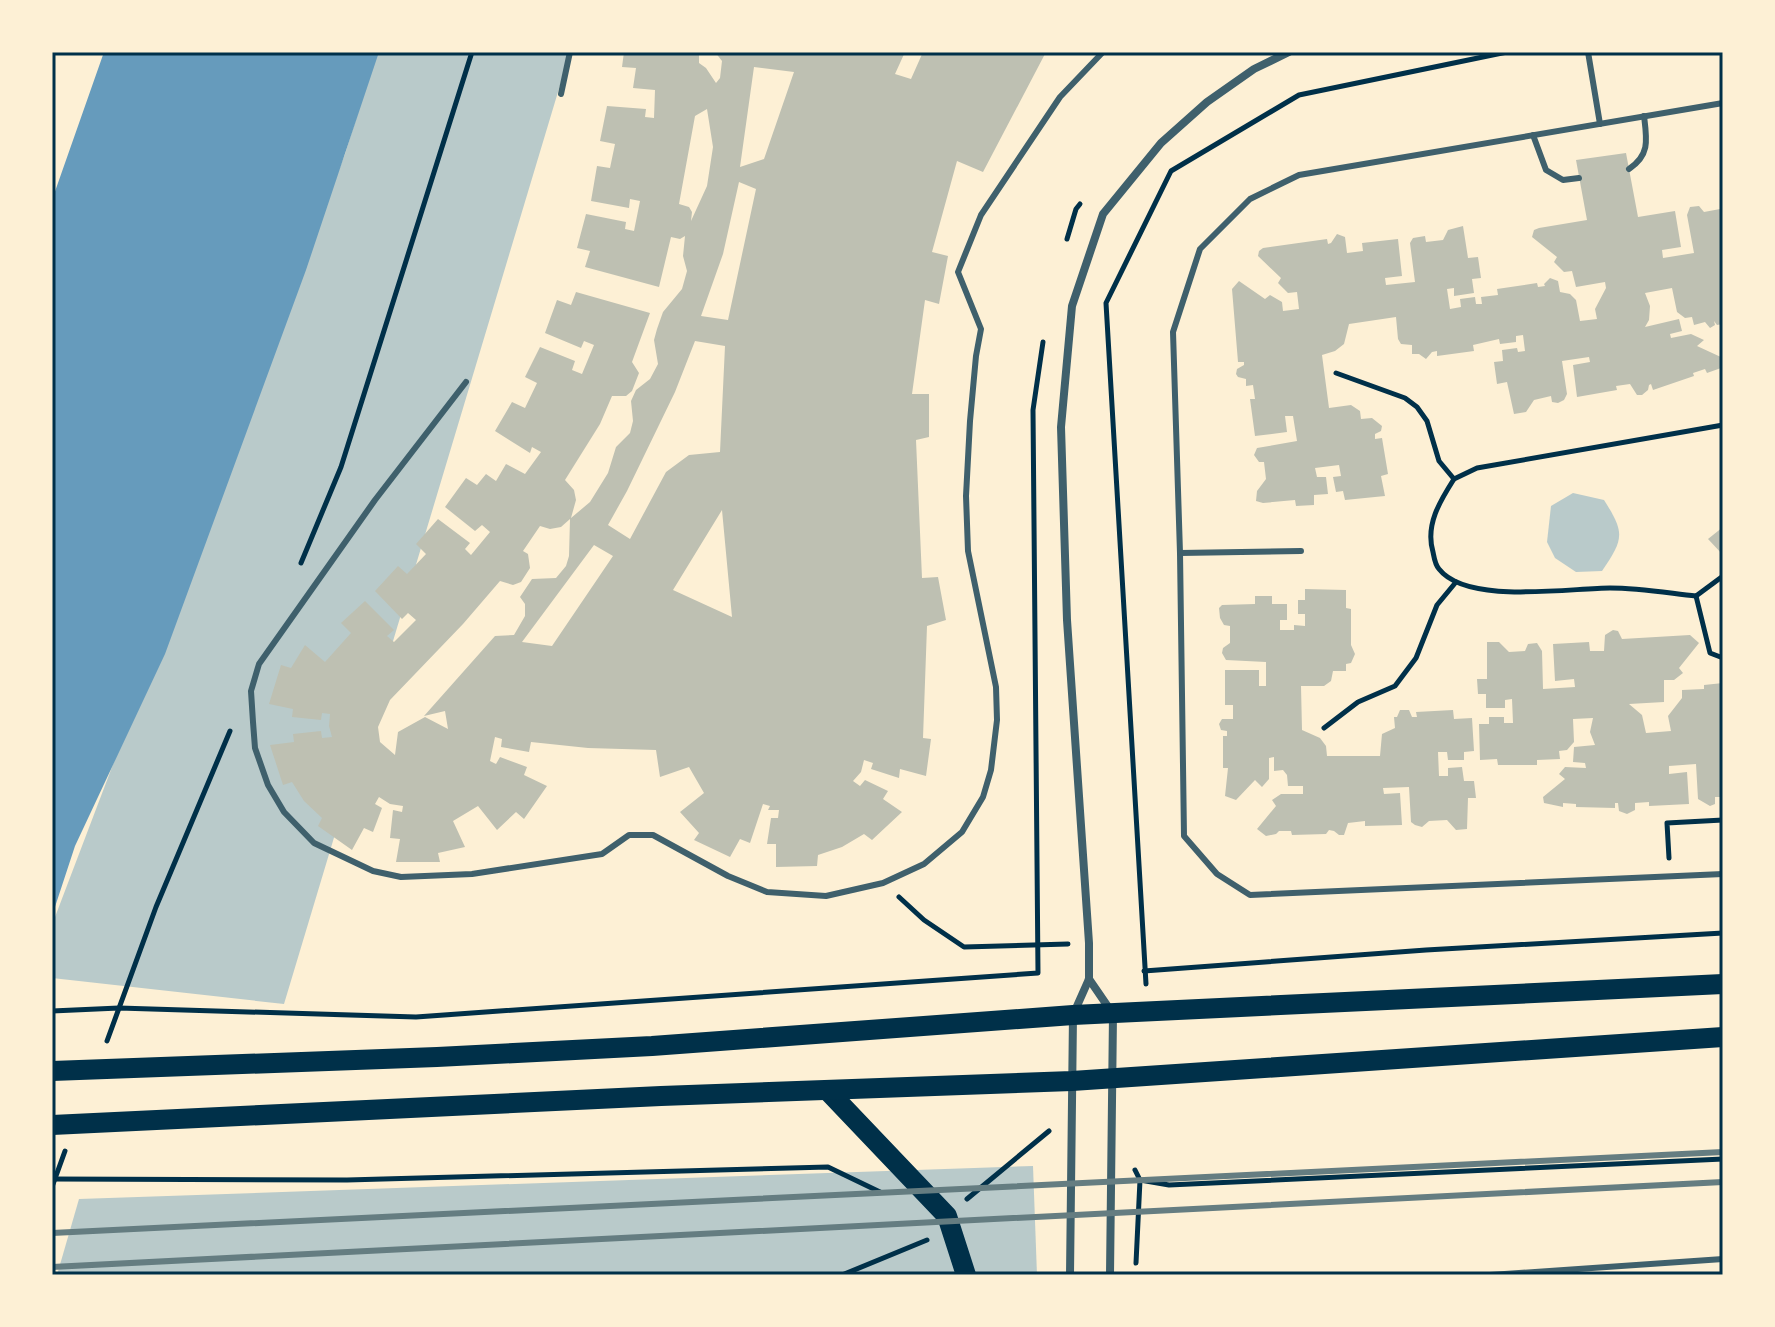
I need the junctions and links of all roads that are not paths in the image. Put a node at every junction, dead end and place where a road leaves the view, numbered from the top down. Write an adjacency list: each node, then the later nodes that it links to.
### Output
1 (570, 52): 5 (lane)
2 (1103, 52): 12 (lane)
3 (1289, 52): 16 (street)
4 (1588, 52): 8 (lane)
5 (561, 94)
6 (1723, 103): 7 (lane)
7 (1644, 116): 8 (lane); 10 (lane)
8 (1600, 124): 9 (lane)
9 (1533, 135): 11 (lane); 14 (lane)
10 (1629, 169)
11 (1579, 178)
12 (466, 382)
13 (1301, 551): 14 (lane)
14 (1180, 553): 15 (lane)
15 (1723, 874)
16 (1089, 979): 18 (street); 19 (street)
17 (1723, 984): 18 (main road)
18 (1113, 1014): 19 (main road); 22 (street)
19 (1073, 1015): 21 (main road); 23 (street)
20 (1723, 1037): 22 (main road)
21 (52, 1071)
22 (1112, 1078): 23 (main road); 30 (street)
23 (1072, 1081): 24 (main road); 29 (street)
24 (827, 1090): 25 (main road); 28 (main road)
25 (52, 1125)
26 (1723, 1259): 27 (lane)
27 (1596, 1271): 31 (lane)
28 (966, 1275)
29 (1070, 1275)
30 (1110, 1275)
31 (1490, 1275)

